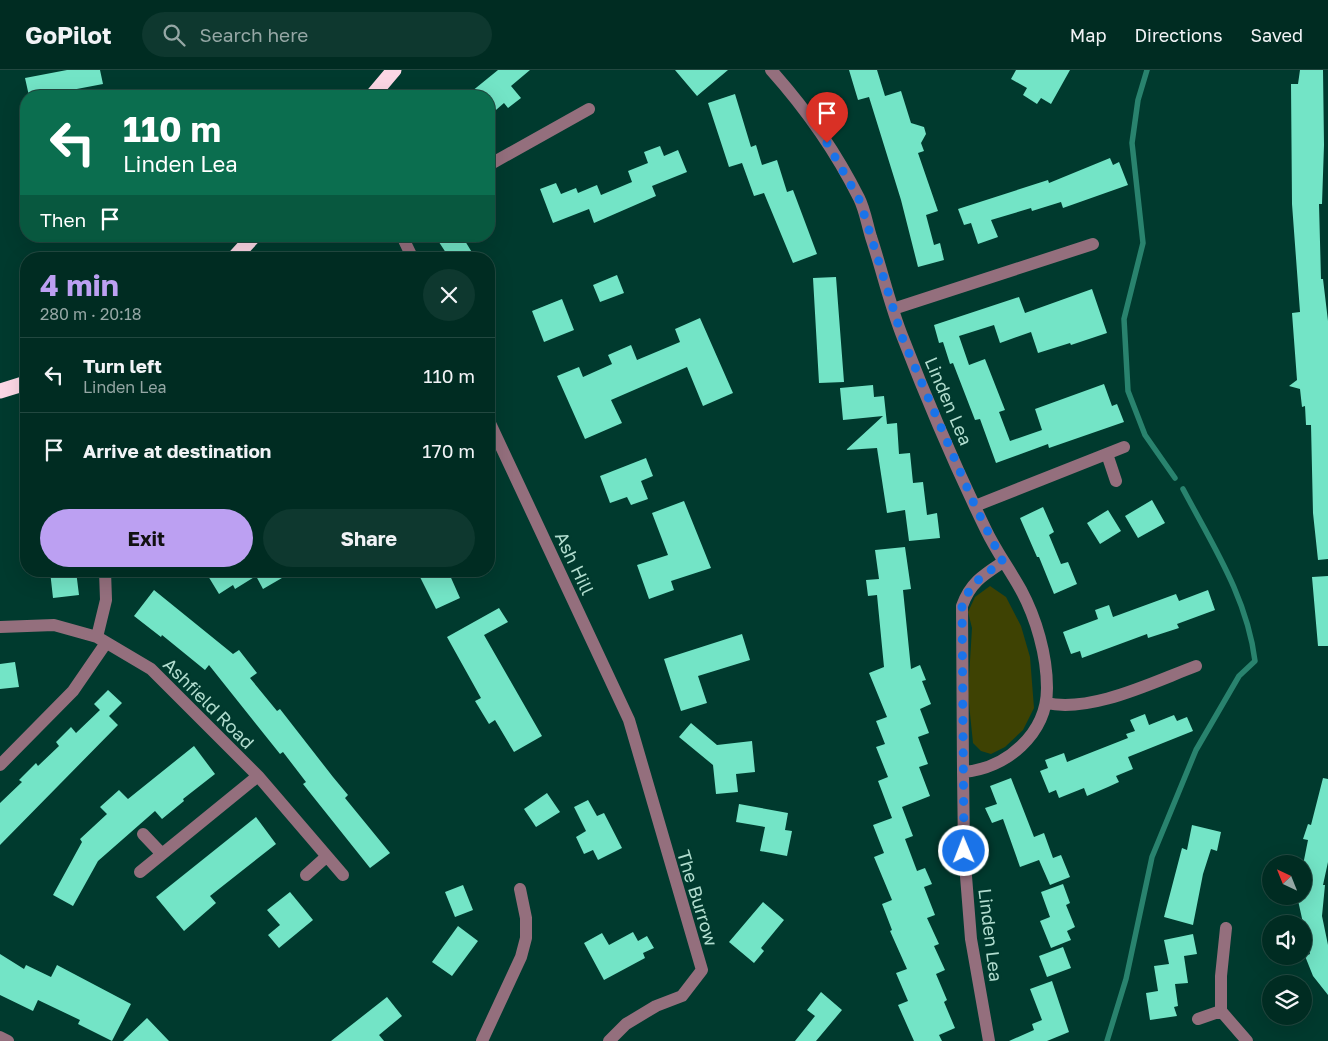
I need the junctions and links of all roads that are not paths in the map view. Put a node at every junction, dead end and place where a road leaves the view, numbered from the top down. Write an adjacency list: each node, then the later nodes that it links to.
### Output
1 (394, 70): 3 (highway)
2 (771, 70): 9 (street, Linden Lea)
3 (377, 90)
4 (589, 110): 5 (street)
5 (495, 162)
6 (249, 242): 8 (highway)
7 (1093, 244): 9 (street)
8 (239, 252)
9 (893, 309): 16 (street, Linden Lea)
10 (20, 386): 11 (highway)
11 (0, 391)
12 (495, 434): 23 (street, Ash Hill)
13 (1124, 447): 14 (street)
14 (1107, 454): 15 (street); 16 (street)
15 (1116, 481)
16 (975, 506): 17 (street, Linden Lea)
17 (1003, 562): 22 (street, Linden Lea); 26 (street, Linden Lea)
18 (105, 577): 20 (street)
19 (0, 627): 20 (street, Ashfield Road)
20 (102, 640): 24 (street); 27 (street, Ashfield Road)
21 (1196, 666): 22 (street)
22 (1046, 703): 26 (street, Linden Lea)
23 (629, 720): 41 (street, The Burrow)
24 (5, 751): 25 (street)
25 (0, 765)
26 (963, 772): 42 (street, Linden Lea)
27 (258, 776): 29 (street); 30 (street, Ashfield Road)
28 (143, 834): 29 (street)
29 (162, 854): 31 (street)
30 (326, 857): 32 (street); 33 (street, Ashfield Road)
31 (140, 872)
32 (306, 874)
33 (343, 875)
34 (520, 889): 40 (street)
35 (1226, 928): 36 (street)
36 (1221, 1011): 37 (street); 43 (street)
37 (1198, 1019)
38 (0, 1037): 39 (street)
39 (8, 1041)
40 (482, 1041)
41 (609, 1041)
42 (989, 1041)
43 (1247, 1041)

